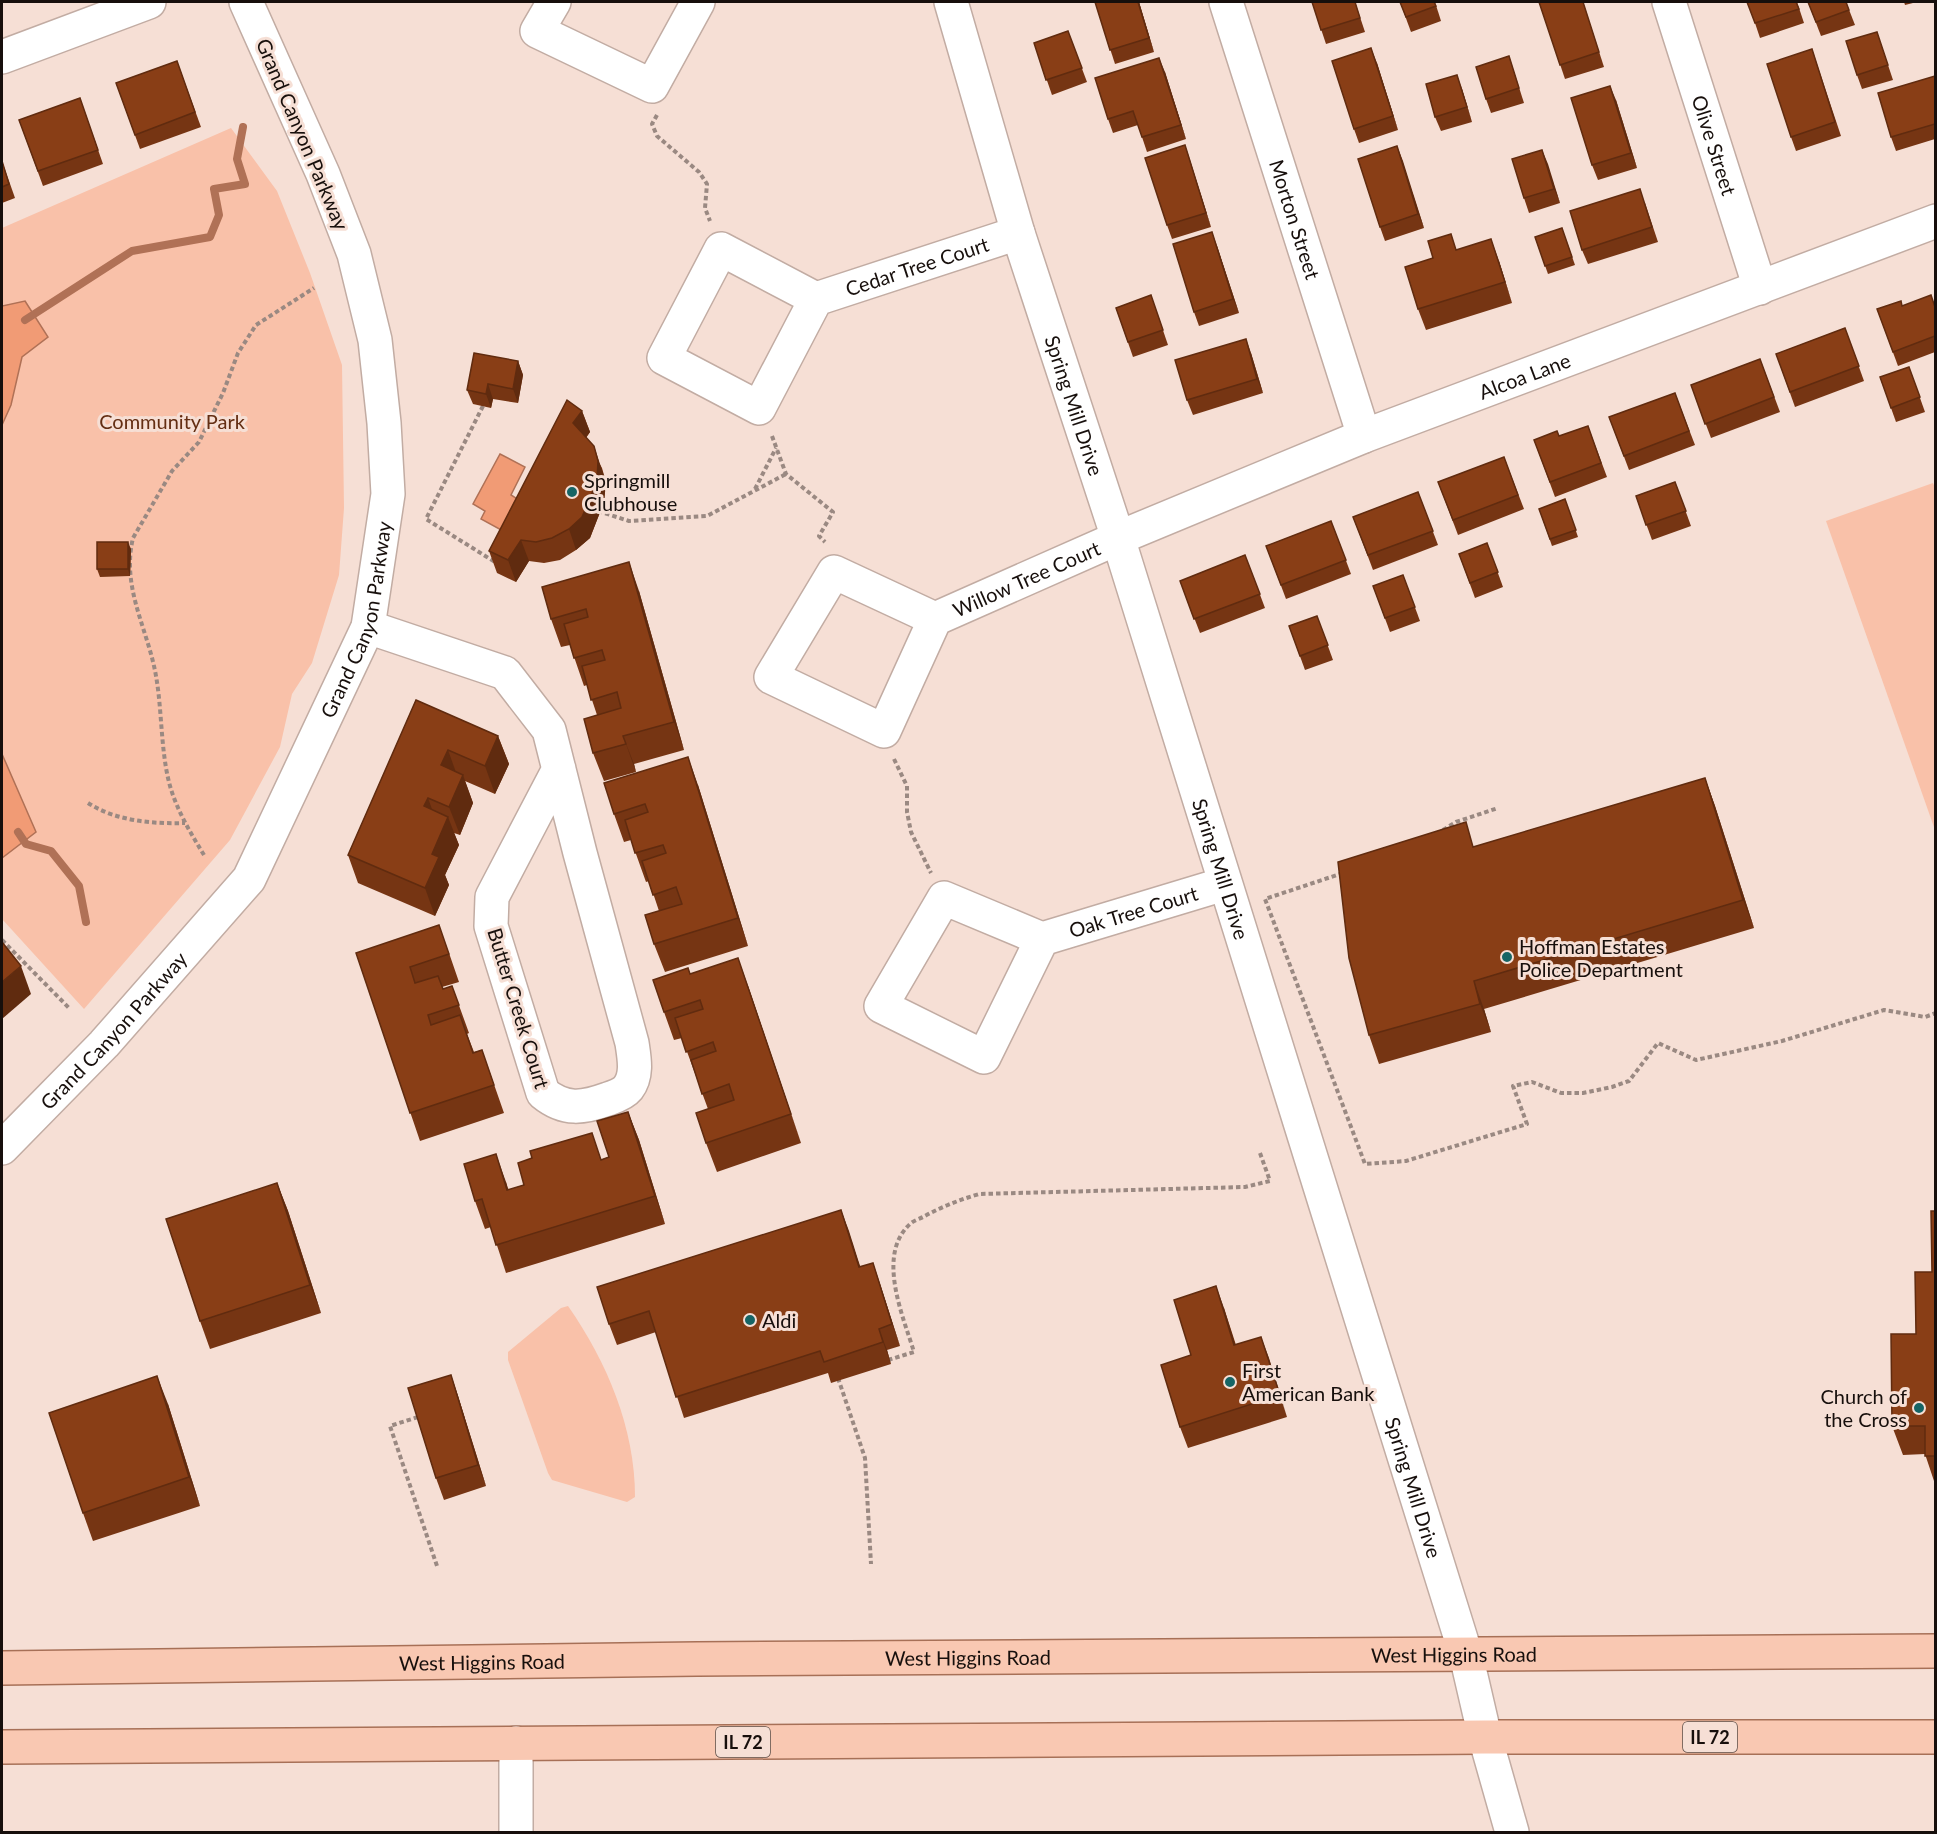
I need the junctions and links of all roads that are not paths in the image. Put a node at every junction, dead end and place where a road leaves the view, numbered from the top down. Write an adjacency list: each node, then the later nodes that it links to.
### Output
1 (150, 2): 8 (street)
2 (246, 2): 16 (street, Grand Canyon Parkway)
3 (554, 2): 4 (street)
4 (698, 2)
5 (951, 2): 10 (street, Spring Mill Drive)
6 (1226, 2): 13 (street, Morton Street)
7 (1668, 2): 11 (street, Olive Street)
8 (2, 57)
9 (1935, 220): 11 (street, Alcoa Lane)
10 (1018, 233): 12 (street, Cedar Tree Court); 14 (street, Spring Mill Drive)
11 (1760, 288): 13 (street, Alcoa Lane)
12 (816, 299): 12 (street)
13 (1364, 436): 14 (street, Alcoa Lane)
14 (1118, 538): 15 (street, Willow Tree Court); 18 (street, Spring Mill Drive)
15 (935, 619): 15 (street, Willow Tree Court)
16 (368, 627): 17 (street, Butter Creek Court); 20 (street, Grand Canyon Parkway)
17 (559, 769): 17 (street, Butter Creek Court)
18 (1224, 884): 19 (street, Oak Tree Court); 22 (street, Spring Mill Drive)
19 (1042, 939): 19 (street, Oak Tree Court)
20 (2, 1148)
21 (1935, 1651): 22 (main road, West Higgins Road)
22 (1466, 1655): 23 (main road, West Higgins Road); 24 (street, Spring Mill Drive)
23 (2, 1668)
24 (1485, 1737): 25 (main road, IL 72); 26 (main road, IL 72); 29 (street, Spring Mill Drive)
25 (1935, 1737)
26 (516, 1743): 27 (main road, IL 72); 28 (street)
27 (2, 1747)
28 (516, 1833)
29 (1512, 1833)

